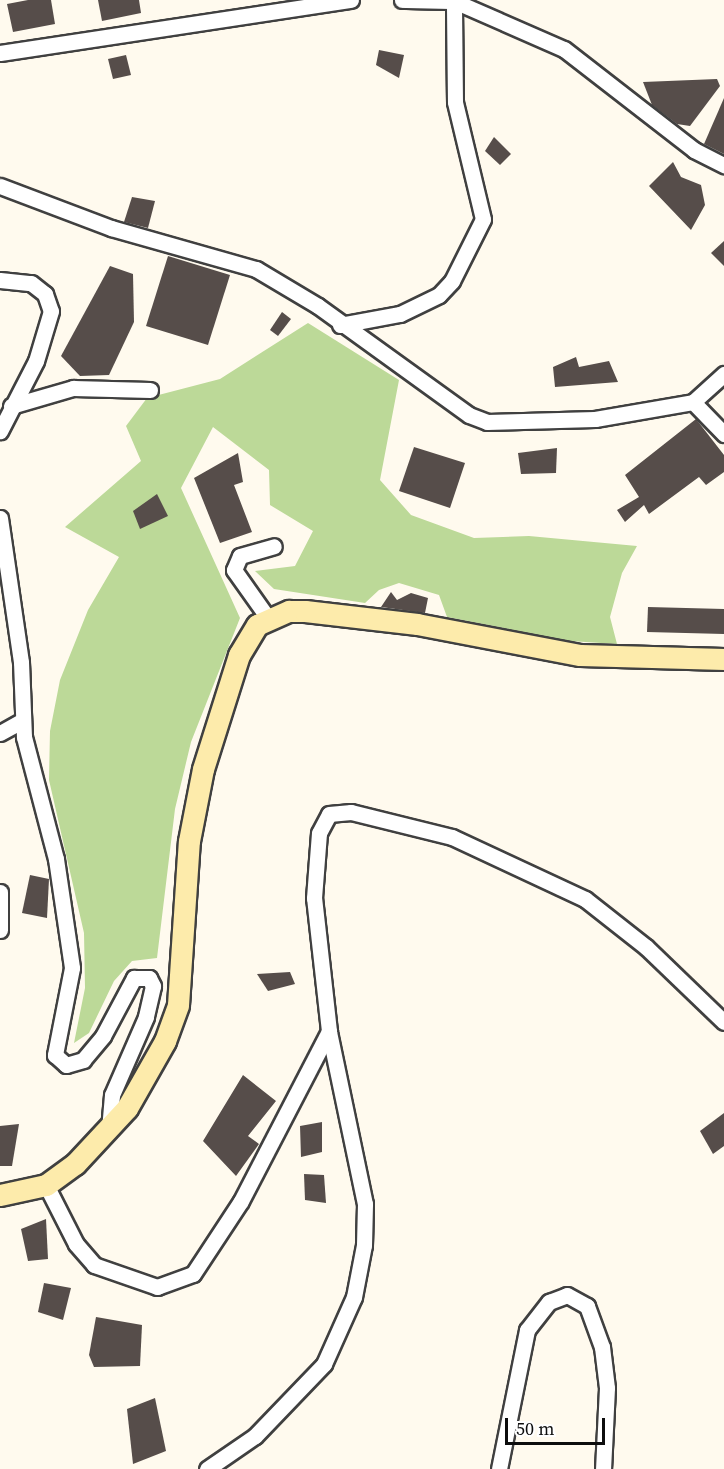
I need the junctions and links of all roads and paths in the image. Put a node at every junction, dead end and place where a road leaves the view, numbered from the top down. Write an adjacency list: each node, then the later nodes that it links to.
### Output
1 (351, 0): 4 (street)
2 (402, 0): 3 (street)
3 (454, 1): 5 (street); 8 (street)
4 (0, 53)
5 (724, 165)
6 (0, 186): 8 (street)
7 (0, 280): 12 (street)
8 (340, 325): 11 (street)
9 (724, 374): 11 (street)
10 (150, 390): 12 (street)
11 (693, 402): 14 (street)
12 (11, 406): 13 (street)
13 (0, 431)
14 (724, 434)
15 (0, 518): 19 (street)
16 (274, 546): 17 (street)
17 (268, 618): 18 (main road); 25 (main road)
18 (724, 659)
19 (22, 721): 20 (street); 25 (street)
20 (0, 733)
21 (0, 892): 22 (street)
22 (0, 930)
23 (724, 1022): 24 (street)
24 (329, 1031): 26 (street); 28 (street)
25 (109, 1130): 26 (main road)
26 (46, 1185): 27 (main road)
27 (0, 1196)
28 (207, 1469)
29 (499, 1469): 30 (street)
30 (603, 1469)

